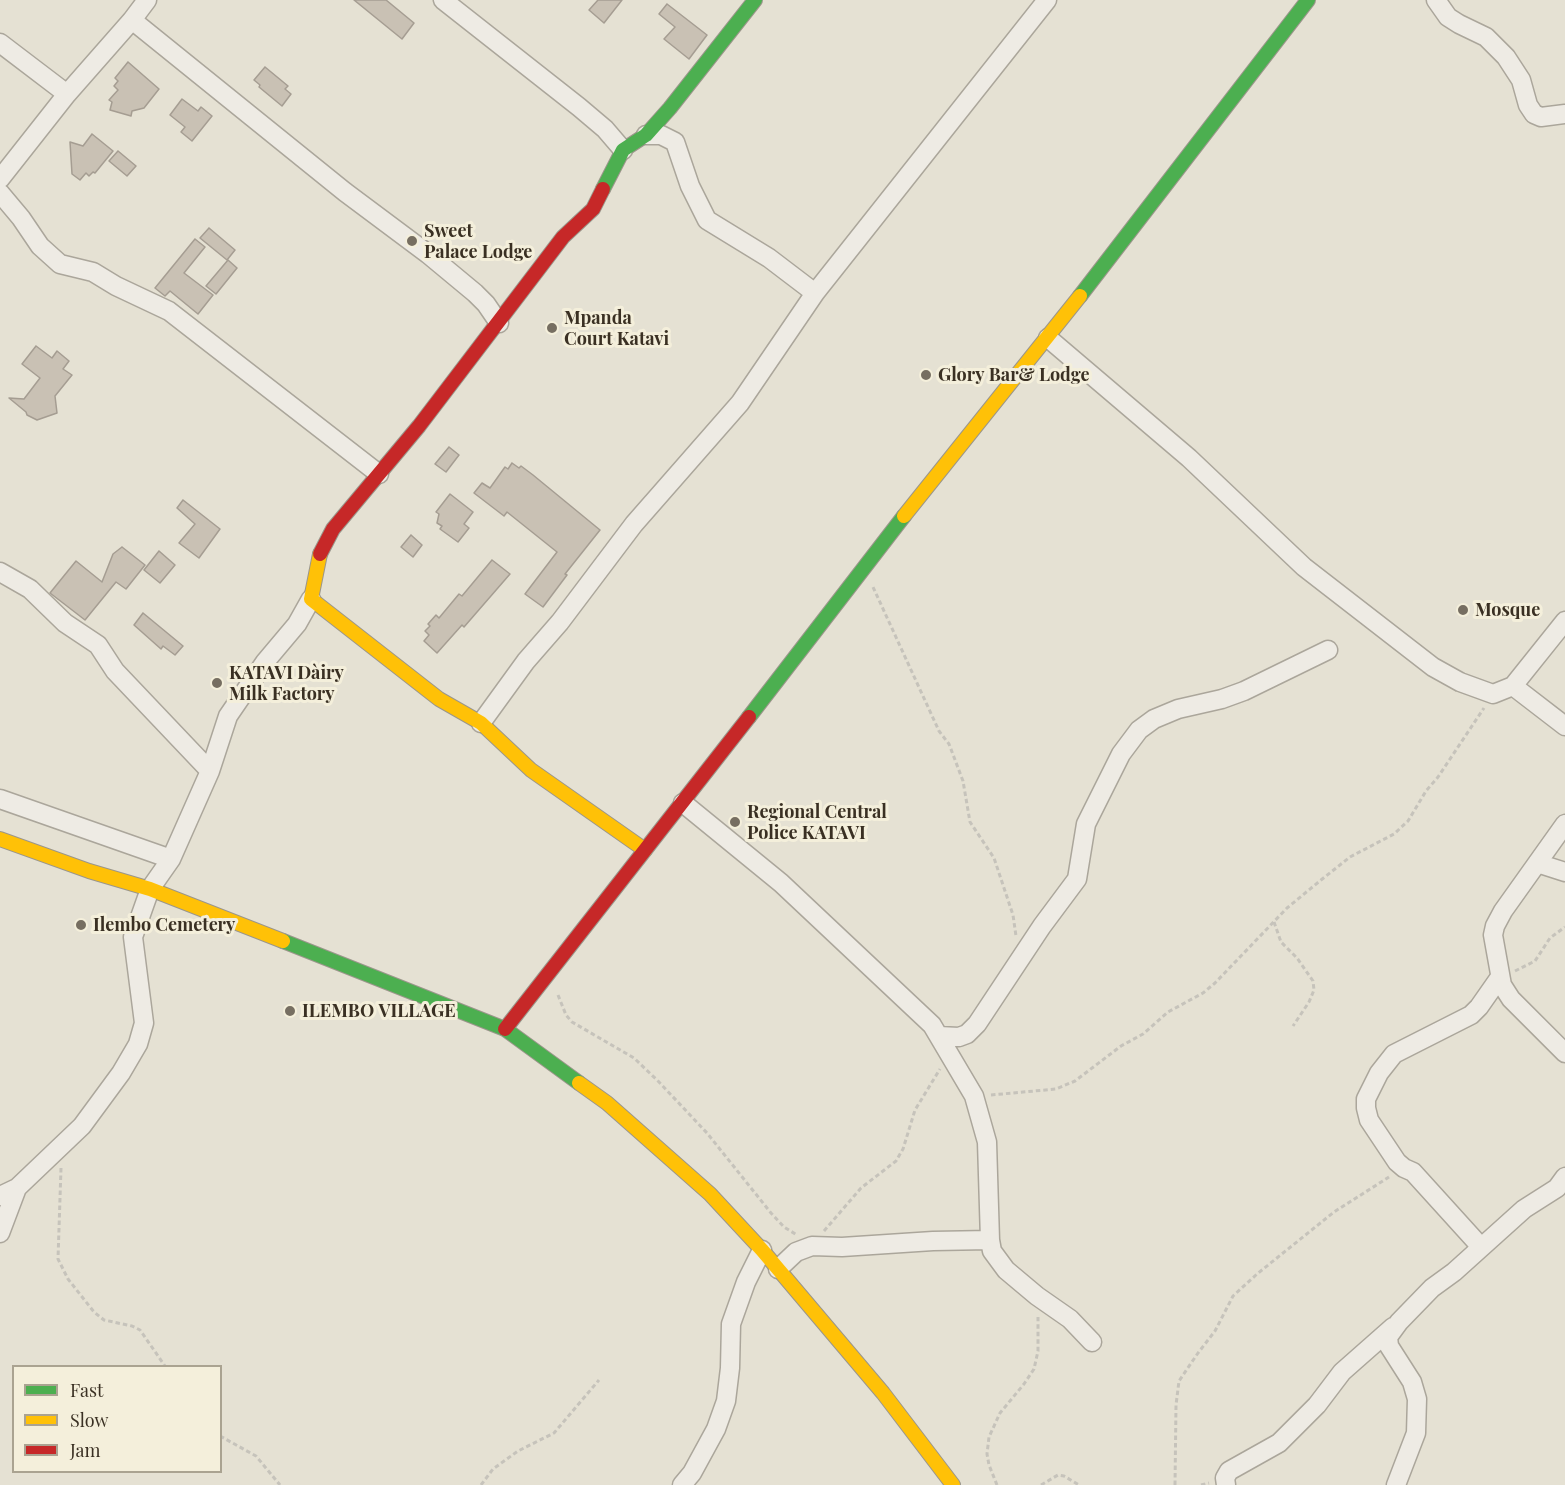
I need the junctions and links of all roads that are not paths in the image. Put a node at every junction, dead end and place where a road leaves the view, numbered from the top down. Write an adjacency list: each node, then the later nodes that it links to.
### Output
1 (147, 0): 7 (street)
2 (443, 0): 12 (street)
3 (756, 0): 11 (main road)
4 (1047, 0): 15 (street)
5 (1308, 0): 17 (main road)
6 (1436, 0): 10 (street)
7 (132, 20): 9 (street); 16 (street)
8 (0, 43): 9 (street)
9 (67, 94): 13 (street)
10 (1565, 114)
11 (646, 135): 12 (main road); 15 (street)
12 (623, 150): 16 (main road)
13 (0, 179)
14 (0, 193): 18 (street)
15 (815, 293): 24 (street)
16 (499, 323): 18 (main road)
17 (1048, 338): 23 (street); 28 (main road)
18 (379, 474): 20 (main road)
19 (0, 572): 26 (street)
20 (310, 599): 24 (main road); 26 (street)
21 (1565, 621): 23 (street)
22 (1328, 650): 38 (street)
23 (1513, 686): 25 (street)
24 (481, 723): 31 (main road)
25 (1565, 726)
26 (210, 771): 32 (street)
27 (0, 799): 32 (street)
28 (683, 803): 31 (main road); 38 (street)
29 (1565, 824): 33 (street)
30 (0, 839): 35 (main road)
31 (645, 850): 37 (main road)
32 (171, 859): 35 (street)
33 (1538, 863): 34 (street); 36 (street)
34 (1565, 872)
35 (150, 889): 37 (main road); 41 (street)
36 (1500, 977): 39 (street); 45 (street)
37 (505, 1029): 46 (main road)
38 (939, 1036): 44 (street)
39 (1565, 1053)
40 (1565, 1177): 45 (street)
41 (17, 1188): 42 (street); 43 (street)
42 (0, 1196)
43 (0, 1233)
44 (990, 1240): 47 (street); 49 (street)
45 (1481, 1247): 48 (street)
46 (762, 1250): 47 (main road); 50 (street)
47 (778, 1269): 51 (main road)
48 (1399, 1322): 52 (street); 53 (street)
49 (1092, 1342)
50 (682, 1485)
51 (953, 1485)
52 (1226, 1485)
53 (1396, 1485)

